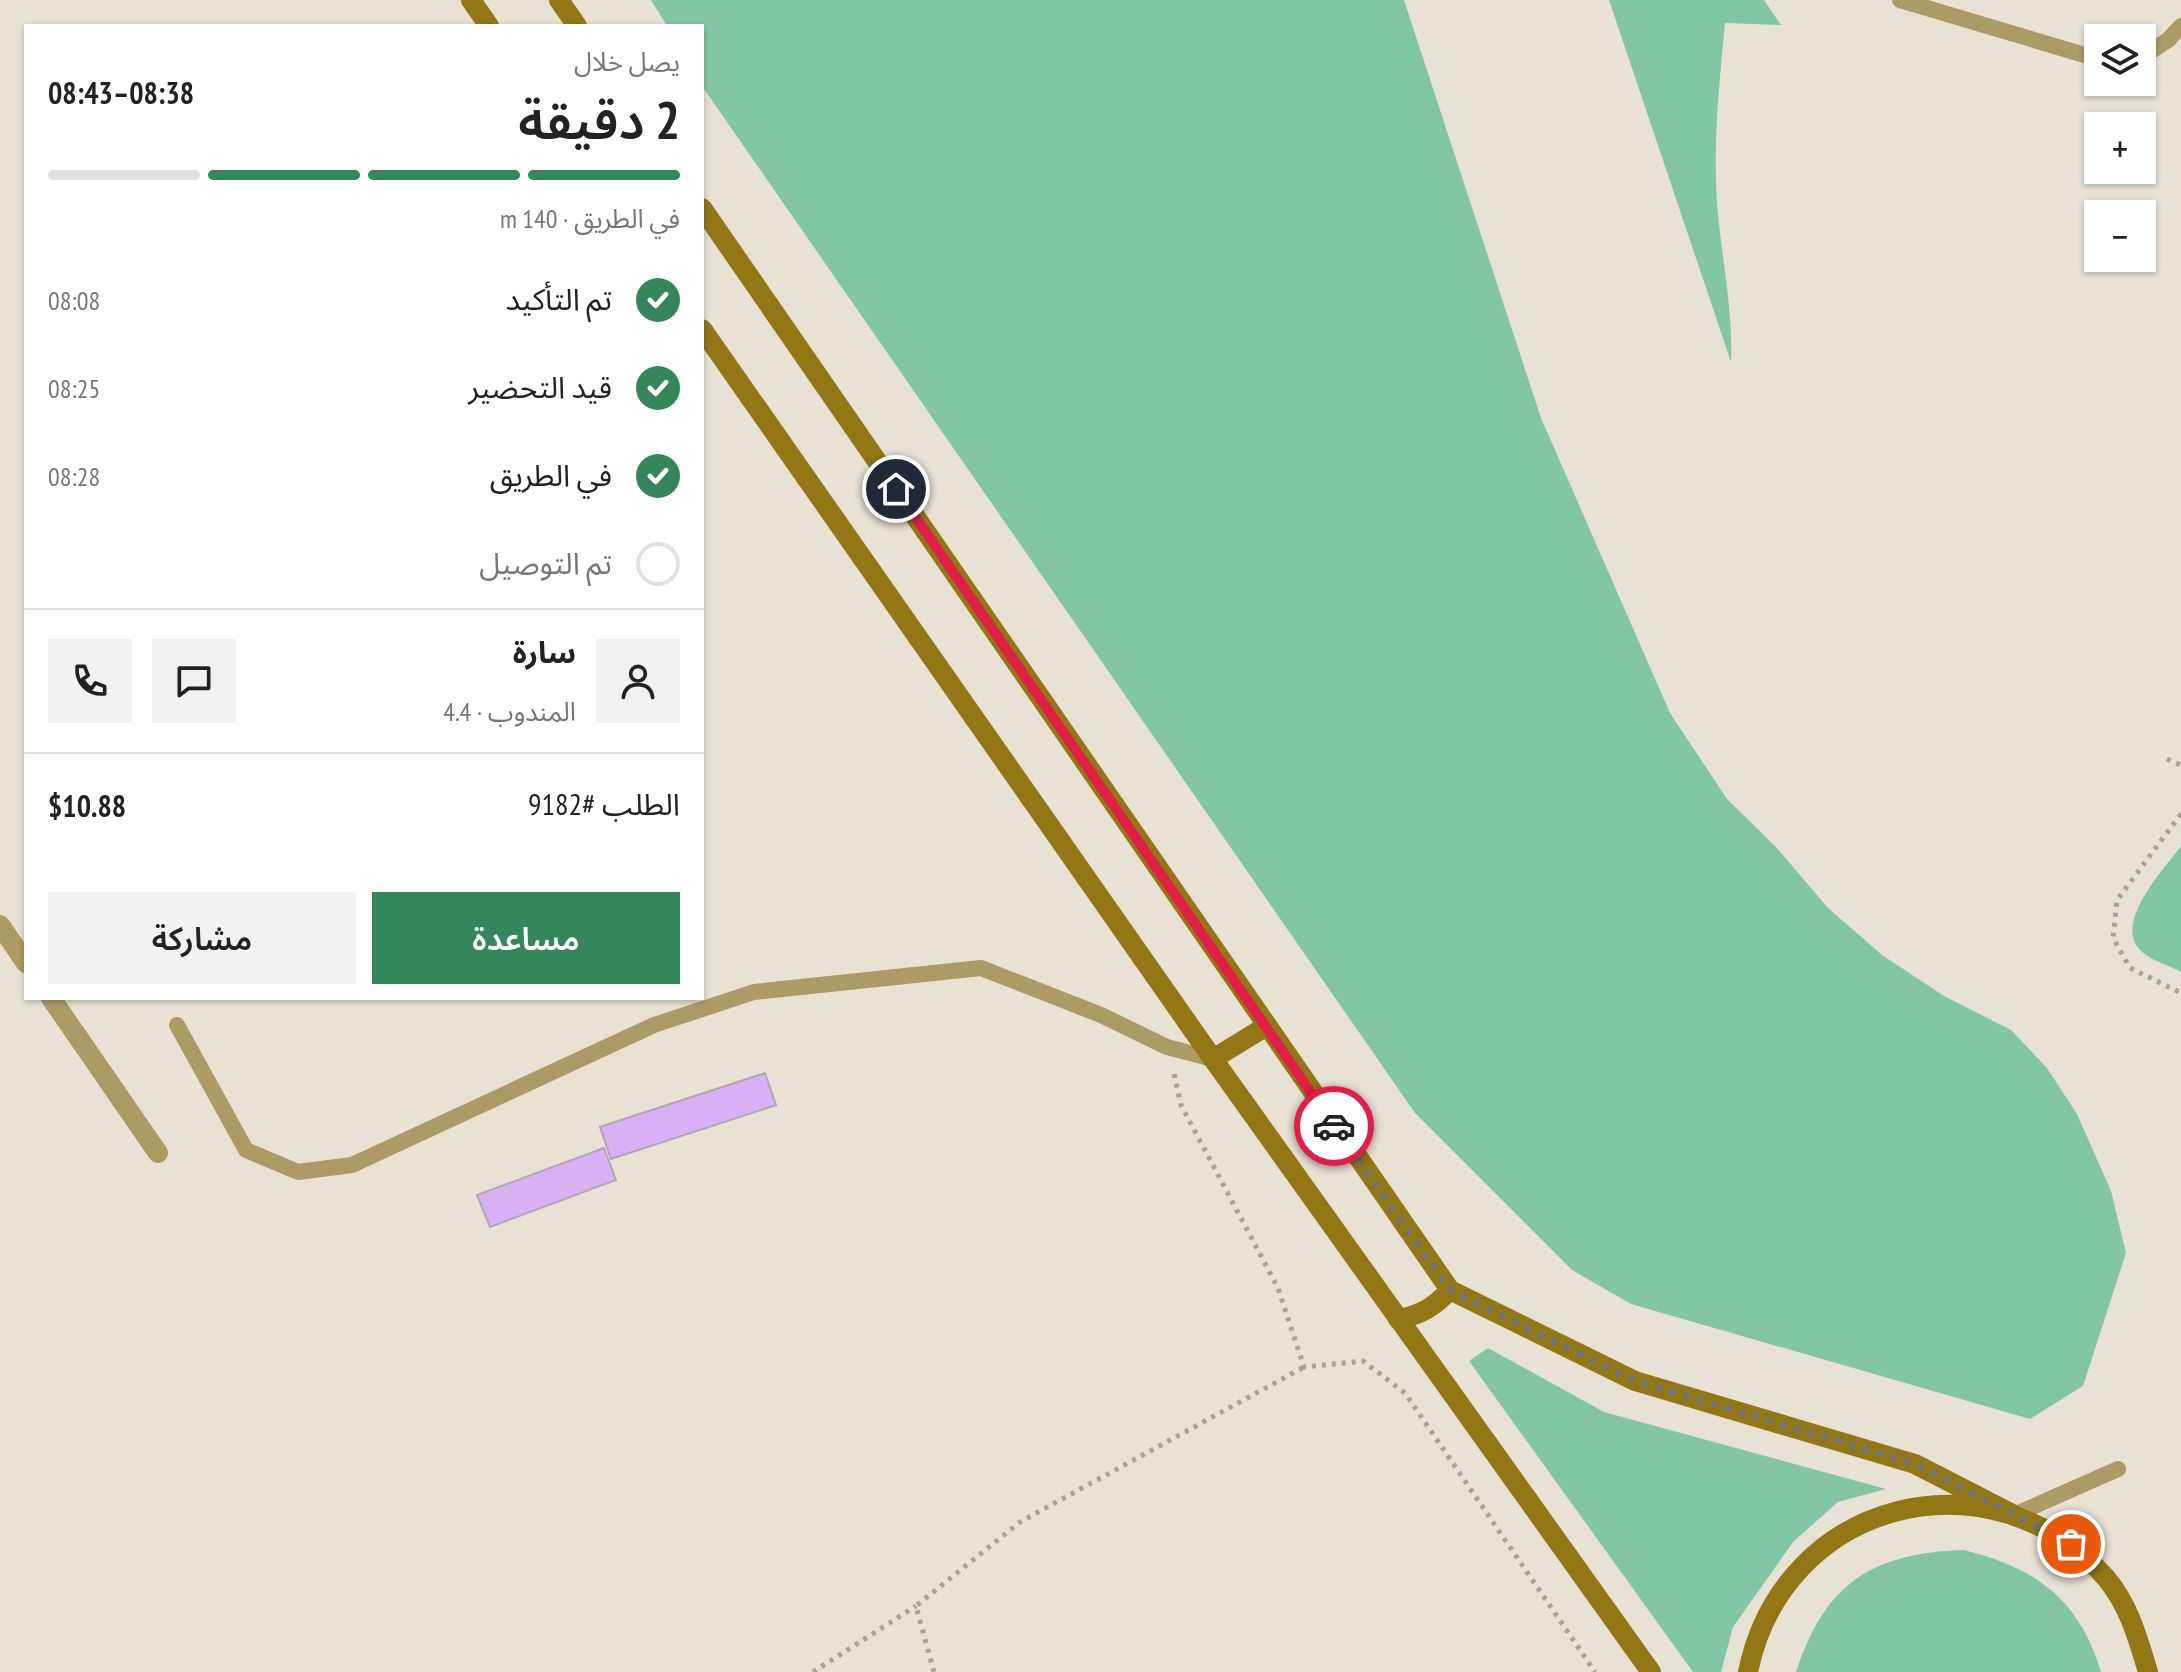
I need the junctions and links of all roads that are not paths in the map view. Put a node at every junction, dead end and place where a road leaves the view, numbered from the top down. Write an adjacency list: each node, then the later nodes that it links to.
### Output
1 (471, 0): 4 (street)
2 (559, 0): 5 (street)
3 (1900, 0): 8 (lane)
4 (488, 24)
5 (576, 24)
6 (2181, 26): 7 (lane)
7 (2156, 48)
8 (2084, 55)
9 (704, 211): 15 (street)
10 (704, 332): 16 (street)
11 (0, 925): 12 (street)
12 (24, 960)
13 (52, 1000): 17 (street)
14 (177, 1025): 16 (lane)
15 (1265, 1027): 16 (street); 18 (street)
16 (1213, 1059): 19 (street)
17 (158, 1153)
18 (1450, 1290): 19 (street); 21 (street)
19 (1398, 1319): 22 (street)
20 (2118, 1469): 21 (lane)
21 (2014, 1515): 23 (street); 24 (street)
22 (1651, 1672)
23 (1748, 1672)
24 (2148, 1672)

